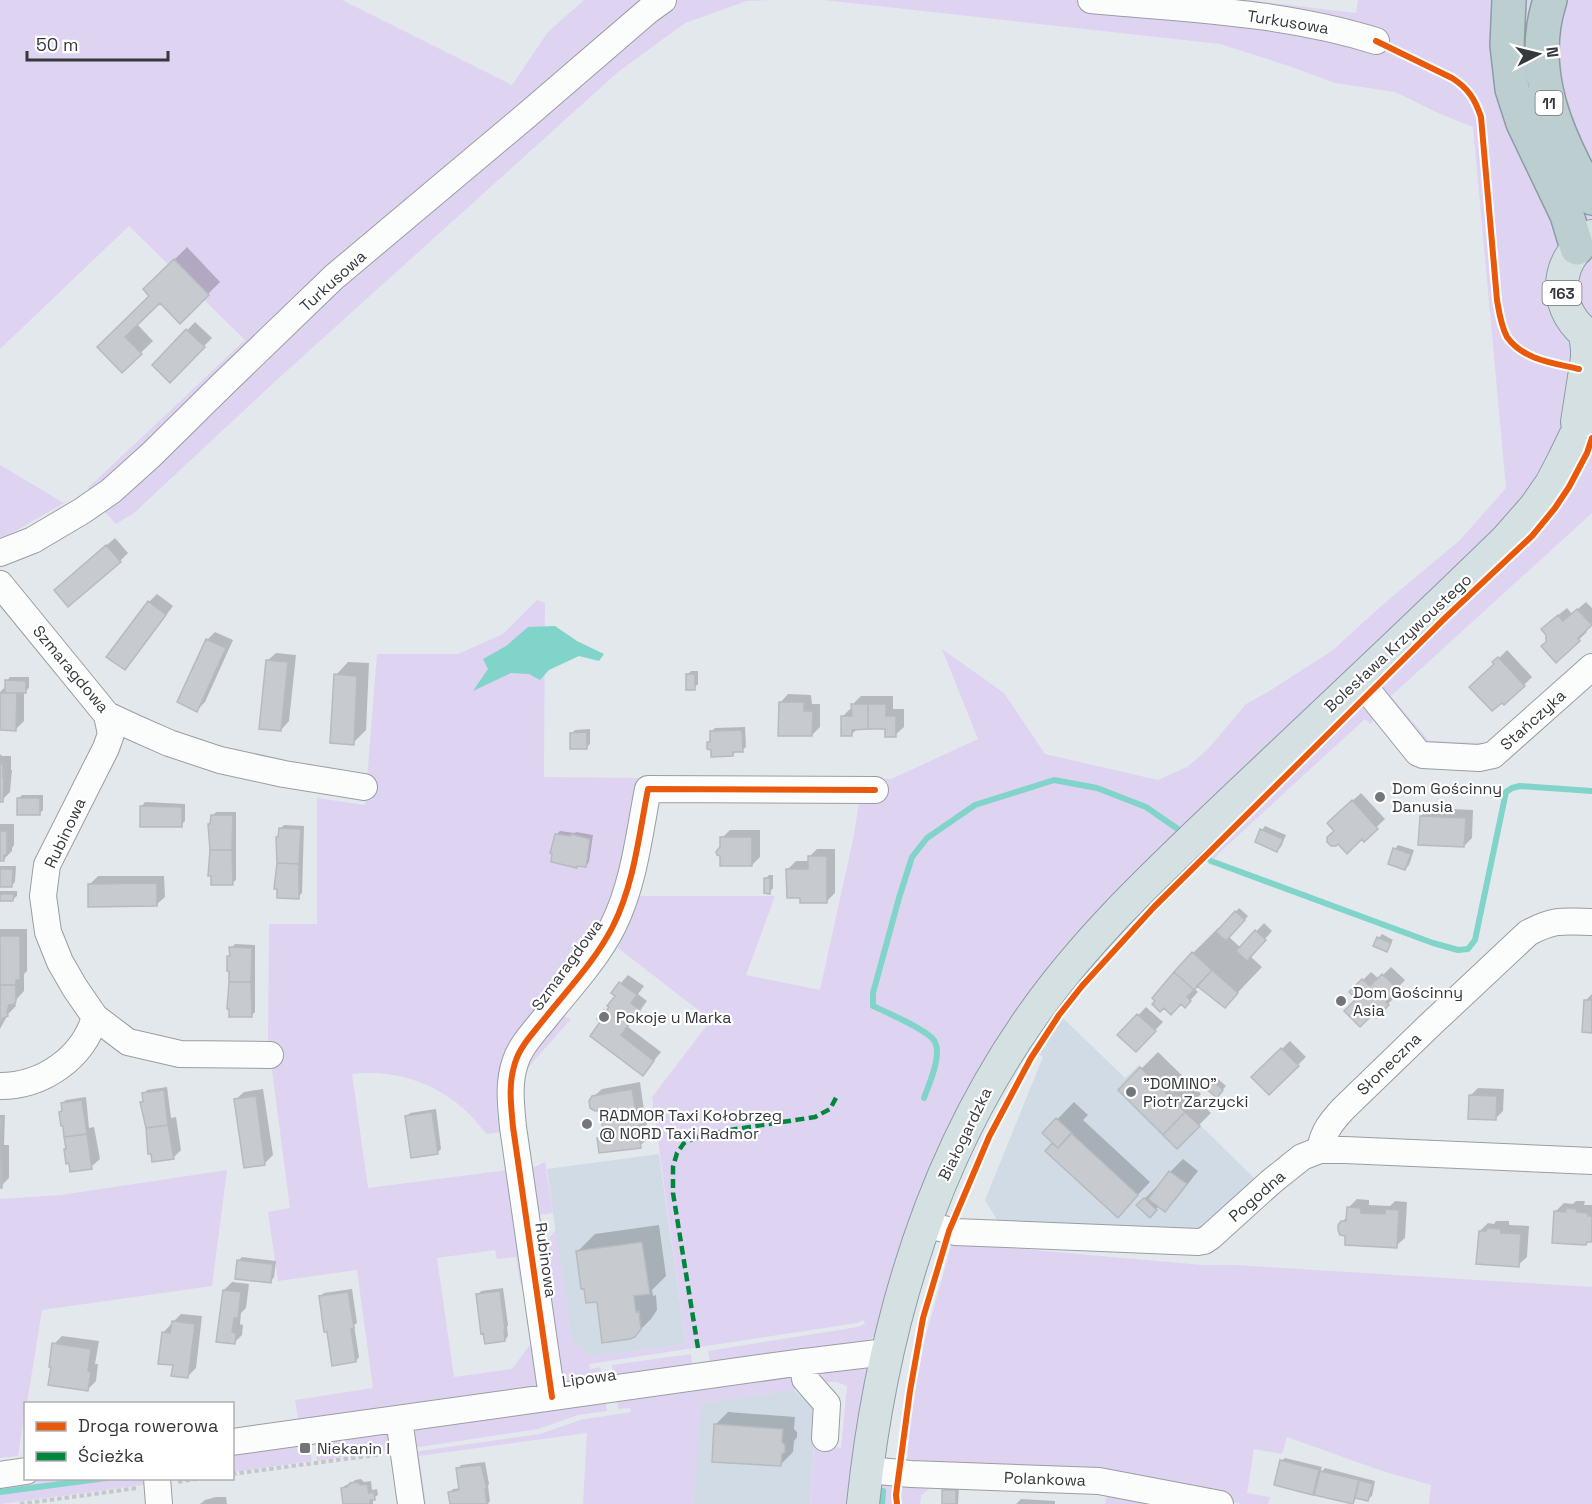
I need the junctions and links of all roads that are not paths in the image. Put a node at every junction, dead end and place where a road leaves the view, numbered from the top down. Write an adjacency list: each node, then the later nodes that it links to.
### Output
1 (663, 0): 10 (street, Turkusowa)
2 (1091, 0): 5 (street, Turkusowa)
3 (1509, 0): 7 (highway)
4 (1550, 0): 6 (highway, 11)
5 (1376, 40)
6 (1592, 198)
7 (1584, 243): 8 (main road, 163)
8 (1588, 336): 9 (main road, Bolesława Krzywoustego / 163)
9 (1588, 405): 13 (main road, Bolesława Krzywoustego / 163)
10 (0, 553)
11 (0, 584): 14 (street, Szmaragdowa)
12 (1592, 667): 13 (street, Stańczyka)
13 (1359, 680): 17 (main road, Bolesława Krzywoustego / 163)
14 (107, 715): 15 (street, Szmaragdowa); 19 (street, Rubinowa)
15 (364, 787)
16 (875, 790): 22 (street, Szmaragdowa)
17 (1193, 838): 25 (main road, Białogardzka / 163)
18 (1592, 922): 23 (street, Słoneczna)
19 (95, 1017): 20 (street, Rubinowa); 21 (street)
20 (270, 1055)
21 (0, 1086)
22 (513, 1127): 28 (street, Rubinowa)
23 (1320, 1150): 24 (street, Pogodna); 25 (street, Pogodna)
24 (1592, 1161)
25 (925, 1224): 26 (main road, Białogardzka / 163)
26 (887, 1355): 27 (street, Lipowa); 32 (main road, Białogardzka / 163)
27 (803, 1362): 28 (street, Lipowa); 30 (street)
28 (552, 1397): 29 (street, Lipowa)
29 (399, 1419): 31 (street, Lipowa); 37 (street)
30 (825, 1438)
31 (234, 1442)
32 (867, 1470): 38 (main road, Białogardzka / 163); 39 (street, Polankowa)
33 (24, 1472): 34 (street)
34 (0, 1475)
35 (157, 1483): 36 (street)
36 (159, 1504)
37 (411, 1504)
38 (863, 1504)
39 (1220, 1504)

